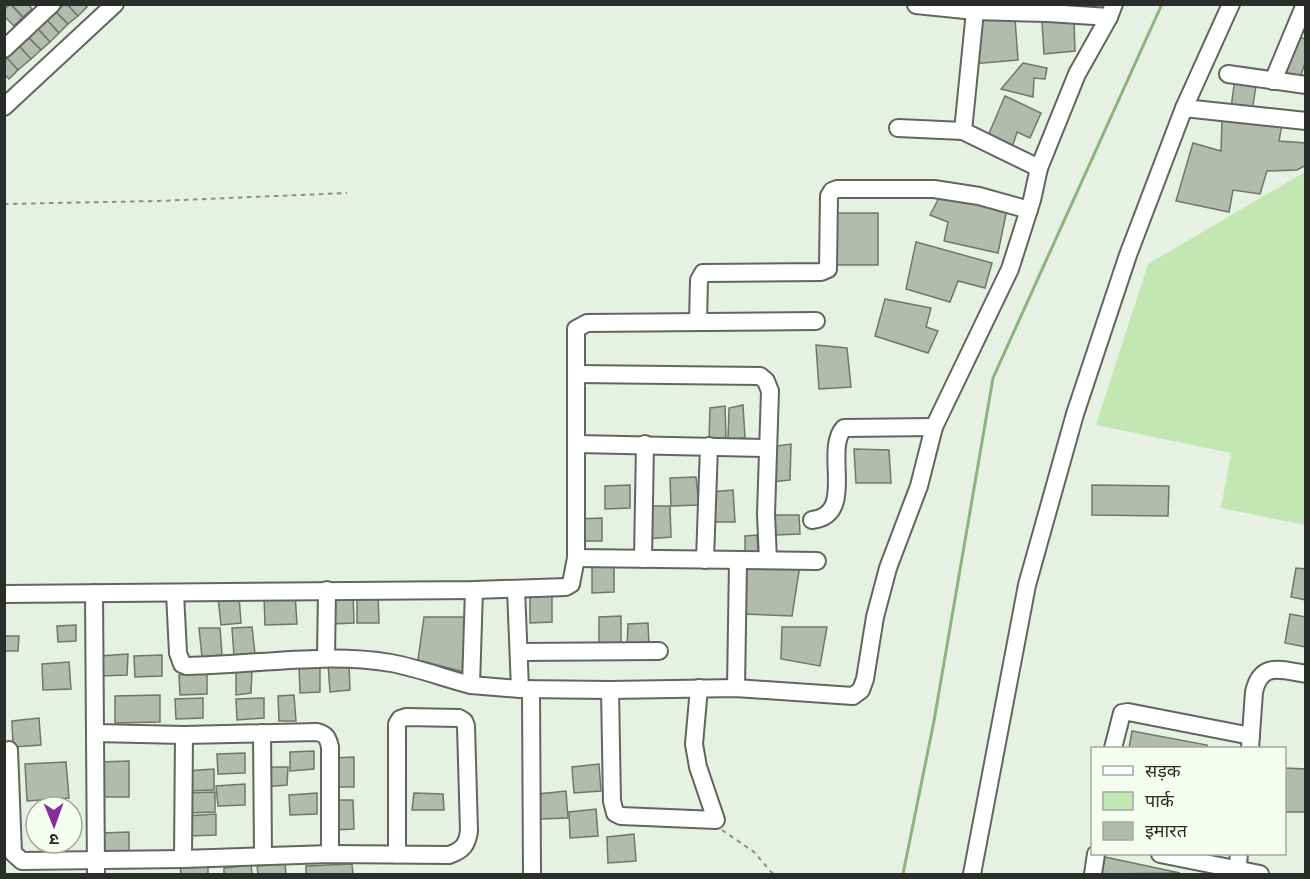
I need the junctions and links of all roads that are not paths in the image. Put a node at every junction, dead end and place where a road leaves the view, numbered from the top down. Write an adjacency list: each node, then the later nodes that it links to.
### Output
1 (52, 4): 9 (street)
2 (115, 4): 13 (street)
3 (1231, 4): 14 (street)
4 (1305, 4): 11 (street)
5 (916, 5): 7 (street)
6 (1048, 9): 7 (street); 8 (street)
7 (975, 11): 17 (street)
8 (1111, 11): 18 (street)
9 (7, 43)
10 (1228, 74): 11 (street)
11 (1273, 81): 12 (street)
12 (1305, 85)
13 (4, 107)
14 (1184, 108): 15 (street); 65 (street)
15 (1305, 121)
16 (898, 128): 17 (street)
17 (963, 131): 18 (street)
18 (1039, 168): 19 (street)
19 (1029, 210): 21 (street); 23 (street)
20 (816, 321): 21 (street)
21 (698, 322): 22 (street)
22 (576, 374): 24 (street); 27 (street)
23 (934, 427): 28 (street); 47 (street)
24 (577, 444): 25 (street); 29 (street)
25 (645, 444): 26 (street); 30 (street)
26 (709, 446): 27 (street); 31 (street)
27 (767, 448): 32 (street)
28 (812, 520)
29 (576, 558): 30 (street); 35 (street)
30 (643, 559): 31 (street)
31 (705, 560): 33 (street)
32 (768, 560): 33 (street); 34 (street)
33 (738, 561): 47 (street)
34 (817, 561)
35 (516, 589): 37 (street); 42 (street)
36 (327, 590): 37 (street); 39 (street); 43 (street)
37 (474, 590): 45 (street)
38 (94, 593): 39 (street); 40 (street); 50 (street)
39 (175, 593): 43 (street)
40 (4, 594)
41 (659, 651): 42 (street)
42 (520, 652): 48 (street)
43 (326, 658): 45 (street)
44 (1305, 674): 53 (street)
45 (471, 685): 48 (street)
46 (699, 688): 47 (street); 49 (street); 49 (street)
47 (736, 688)
48 (525, 689): 49 (street); 64 (street)
49 (610, 690)
50 (96, 733): 52 (street); 63 (street)
51 (262, 733): 52 (street); 56 (street); 57 (street)
52 (184, 735): 61 (street)
53 (1251, 742): 54 (street)
54 (1113, 747)
55 (9, 750): 63 (street)
56 (330, 854): 57 (street); 58 (street)
57 (263, 855): 61 (street)
58 (397, 855): 58 (street)
59 (1096, 855): 66 (street)
60 (1166, 855): 62 (street)
61 (183, 859): 63 (street)
62 (1237, 866): 67 (street)
63 (96, 868)
64 (532, 874)
65 (972, 874)
66 (1093, 874)
67 (1260, 874)

